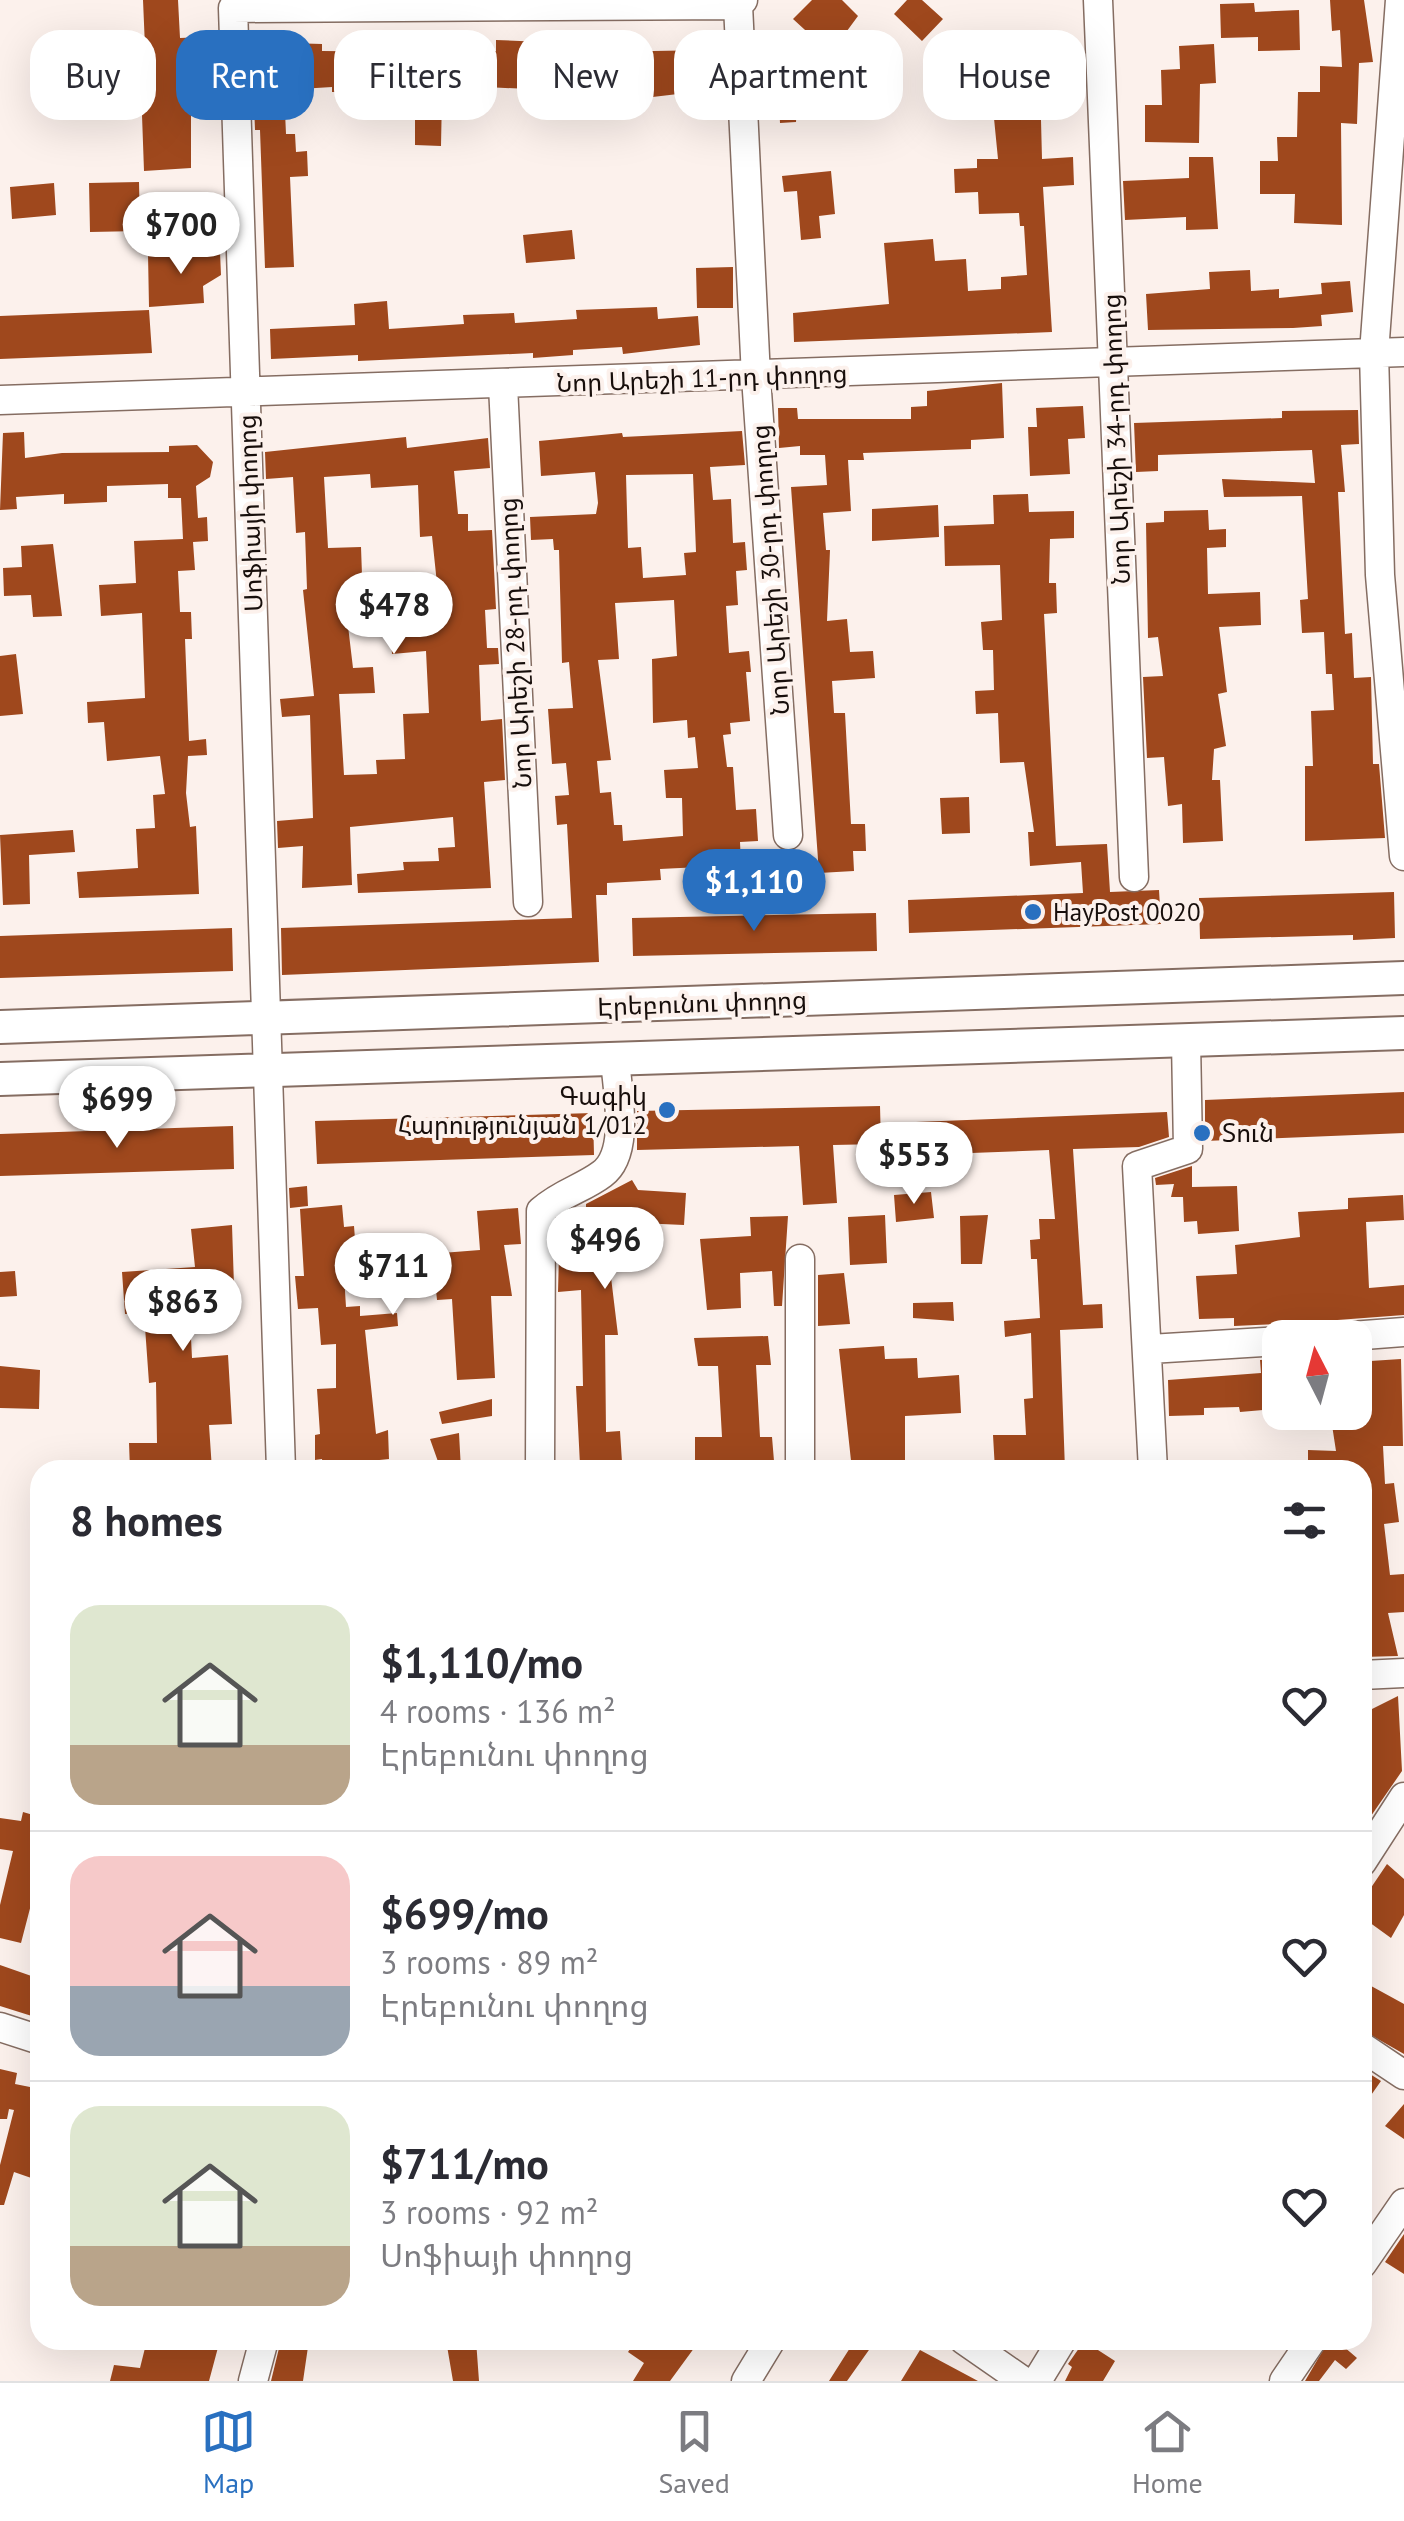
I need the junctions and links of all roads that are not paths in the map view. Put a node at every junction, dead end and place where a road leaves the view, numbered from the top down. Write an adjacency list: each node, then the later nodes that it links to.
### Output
1 (1098, 0): 8 (street, Նոր Արեշի 34-րդ փողոց)
2 (1400, 0): 7 (street)
3 (740, 2): 5 (street); 9 (street, Նոր Արեշի 30-րդ փողոց)
4 (229, 4): 5 (street); 11 (street, Սոֆիայի փողոց)
5 (601, 4)
6 (1404, 352): 7 (street, Նոր Արեշի 11-րդ փողոց)
7 (1374, 353): 8 (street, Նոր Արեշի 11-րդ փողոց); 14 (street)
8 (1113, 362): 9 (street, Նոր Արեշի 11-րդ փողոց); 15 (street, Նոր Արեշի 34-րդ փողոց)
9 (756, 377): 10 (street, Նոր Արեշի 11-րդ փողոց); 13 (street, Նոր Արեշի 30-րդ փողոց)
10 (503, 385): 11 (street, Նոր Արեշի 11-րդ փողոց); 16 (street, Նոր Արեշի 28-րդ փողոց)
11 (245, 392): 12 (street, Նոր Արեշի 11-րդ փողոց); 18 (street, Սոֆիայի փողոց)
12 (0, 400)
13 (788, 835)
14 (1404, 856)
15 (1134, 877)
16 (528, 902)
17 (1404, 978): 18 (main road, Էրեբունու փողոց)
18 (269, 1018): 19 (main road, Էրեբունու փողոց); 23 (street, Սոֆիայի փողոց)
19 (0, 1027)
20 (1404, 1034): 21 (main road)
21 (1186, 1041): 22 (main road); 29 (street)
22 (615, 1059): 23 (main road); 31 (street)
23 (270, 1070): 24 (main road); 30 (street)
24 (0, 1079)
25 (800, 1259): 32 (street)
26 (1404, 1332): 27 (street)
27 (1372, 1334)
28 (1262, 1341): 29 (street)
29 (1150, 1349): 33 (street)
30 (281, 1460)
31 (540, 1460)
32 (800, 1460)
33 (1153, 1460)
34 (1404, 1673): 35 (street)
35 (1372, 1675)
36 (1404, 1797): 37 (street)
37 (1372, 1847)
38 (0, 2028): 39 (street)
39 (30, 2037)
40 (1372, 2054): 41 (street)
41 (1404, 2075)
42 (1404, 2202): 43 (street)
43 (1372, 2249)
44 (261, 2350): 49 (street)
45 (766, 2350): 50 (street)
46 (978, 2350): 51 (street)
47 (1056, 2350): 52 (street)
48 (1305, 2350): 53 (street)
49 (253, 2381)
50 (746, 2381)
51 (1023, 2381)
52 (1036, 2381)
53 (1284, 2381)

